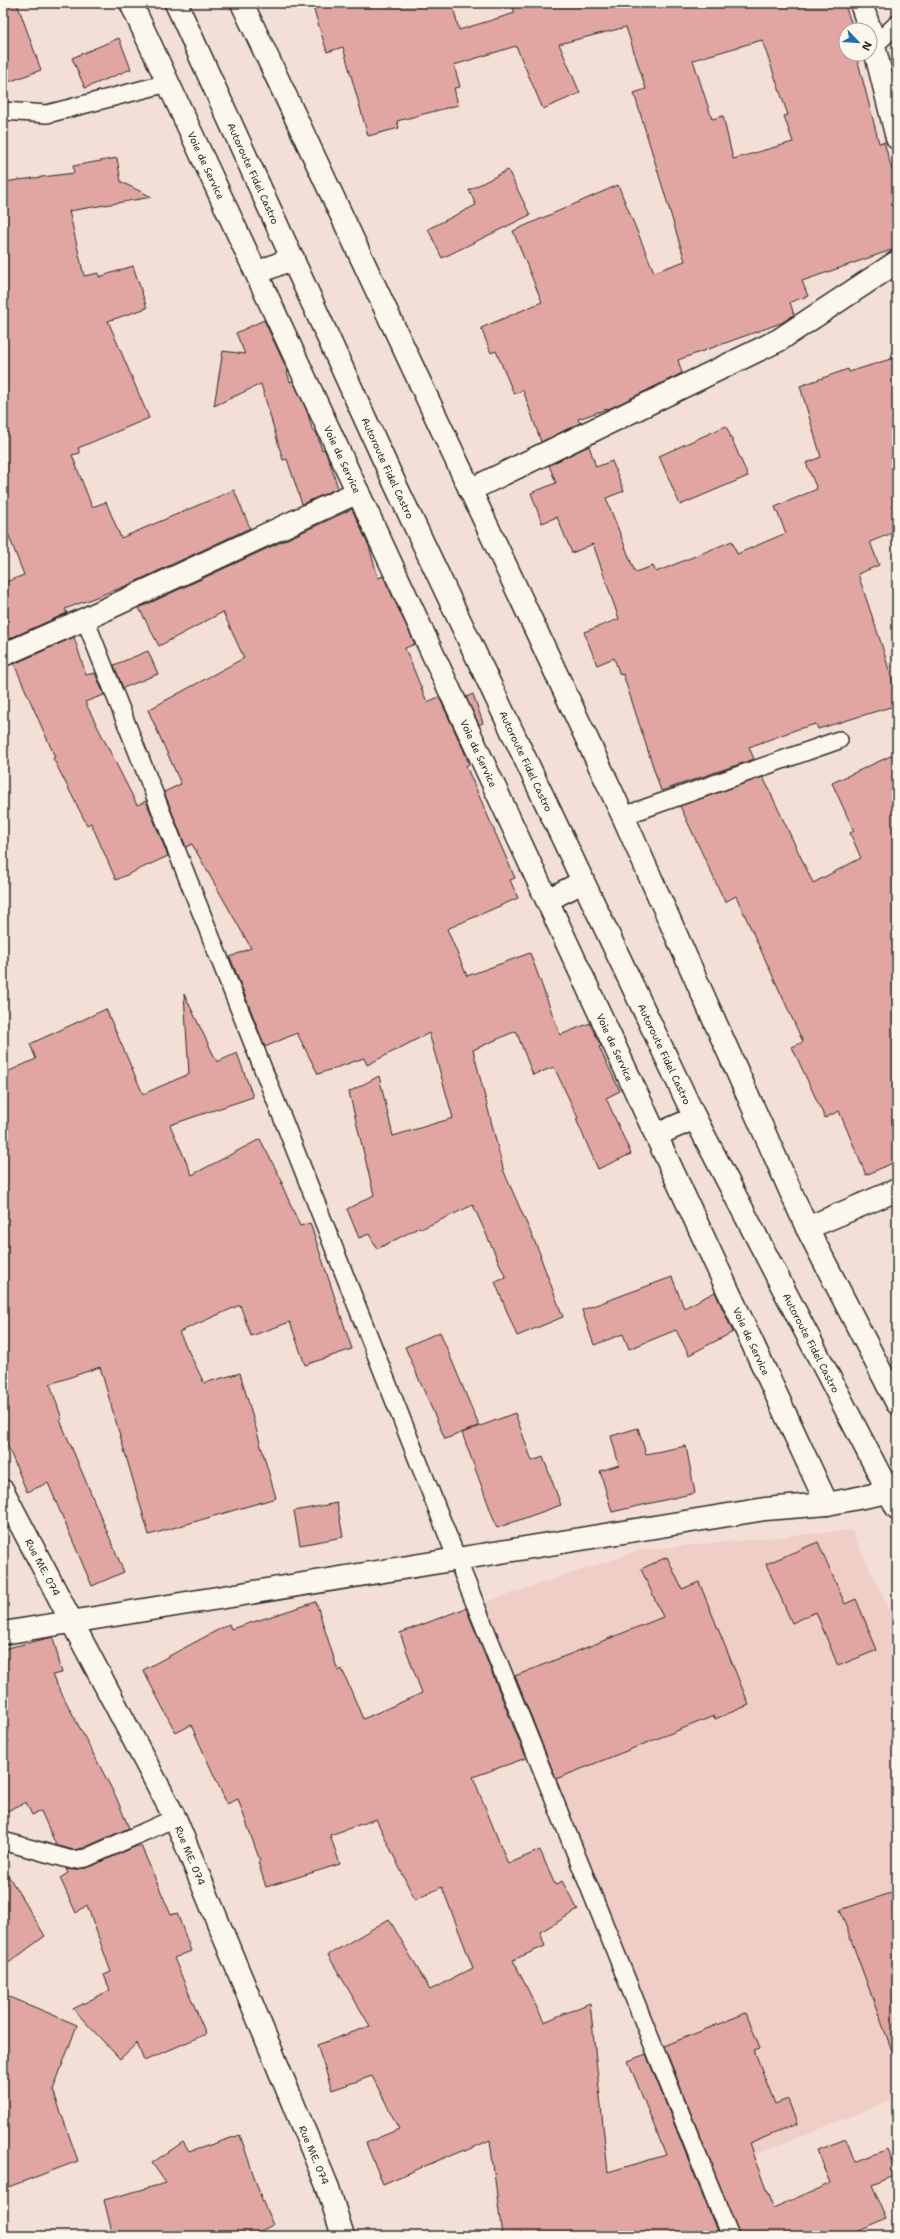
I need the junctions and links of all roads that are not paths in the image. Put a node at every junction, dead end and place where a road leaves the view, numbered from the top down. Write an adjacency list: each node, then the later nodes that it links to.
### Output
1 (131, 3): 9 (main road, Voie de Service)
2 (176, 3): 12 (main road, Autoroute Fidel Castro)
3 (242, 3): 15 (main road)
4 (861, 3): 5 (main road)
5 (868, 22)
6 (897, 24): 7 (lane)
7 (878, 32)
8 (878, 60): 11 (main road)
9 (168, 83): 10 (lane); 14 (main road, Voie de Service)
10 (3, 111)
11 (897, 138)
12 (293, 258): 14 (main road); 21 (main road, Autoroute Fidel Castro)
13 (897, 262): 15 (main road)
14 (257, 273): 16 (main road, Voie de Service)
15 (470, 490): 20 (main road)
16 (358, 492): 17 (main road); 22 (main road, Voie de Service)
17 (85, 619): 18 (main road); 32 (lane)
18 (3, 655)
19 (839, 740): 20 (lane)
20 (623, 816): 26 (main road)
21 (583, 882): 22 (main road); 23 (main road, Autoroute Fidel Castro)
22 (547, 900): 24 (main road, Voie de Service)
23 (695, 1118): 24 (main road); 30 (main road, Autoroute Fidel Castro)
24 (656, 1135): 31 (main road, Voie de Service)
25 (897, 1190): 26 (main road)
26 (807, 1228): 27 (main road)
27 (888, 1371): 28 (main road)
28 (897, 1403)
29 (3, 1491): 33 (main road, Rue ME. 074)
30 (893, 1500): 31 (main road)
31 (827, 1504): 32 (main road)
32 (457, 1559): 33 (main road); 38 (lane)
33 (73, 1622): 34 (main road); 35 (main road, Rue ME. 074)
34 (3, 1633)
35 (175, 1818): 36 (lane); 37 (main road, Rue ME. 074)
36 (3, 1841)
37 (343, 2236)
38 (730, 2236)

